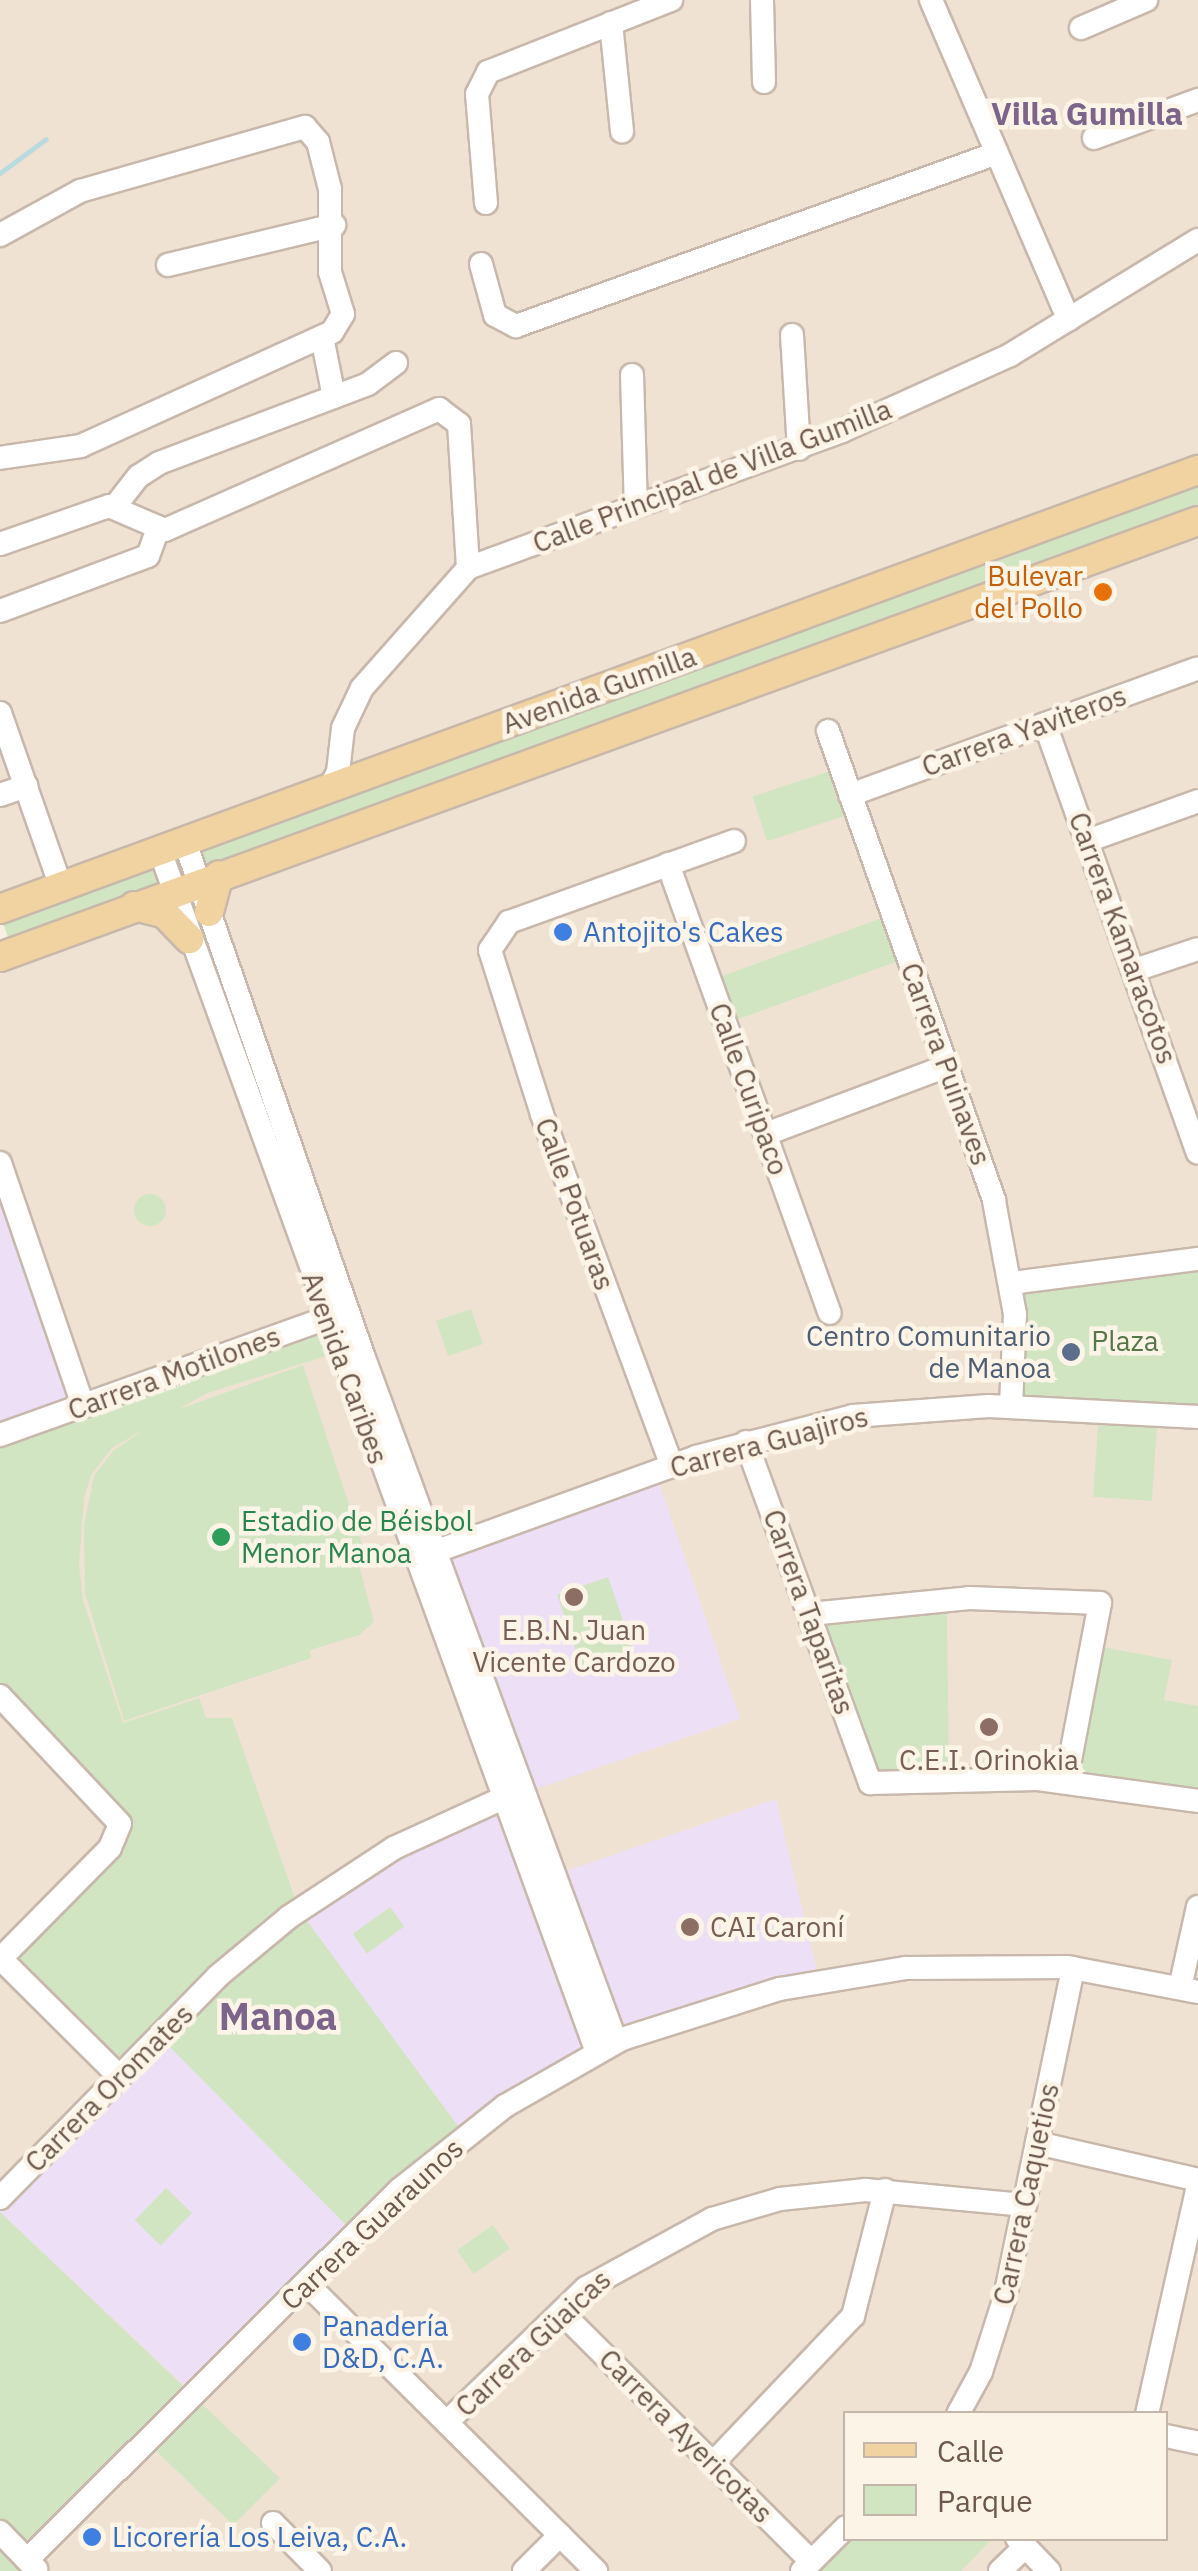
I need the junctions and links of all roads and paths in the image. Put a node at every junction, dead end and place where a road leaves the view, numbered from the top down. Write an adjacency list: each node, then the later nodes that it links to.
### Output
1 (672, 0): 5 (street)
2 (762, 0): 7 (street)
3 (931, 0): 11 (street)
4 (1146, 0): 6 (street)
5 (611, 23): 9 (street); 12 (street)
6 (1081, 28)
7 (764, 82)
8 (1198, 100): 10 (street)
9 (622, 131)
10 (1094, 138)
11 (997, 152): 16 (street); 18 (street)
12 (486, 203)
13 (334, 225): 14 (street); 17 (street); 20 (street)
14 (0, 235)
15 (1198, 240): 18 (street, Calle Principal de Villa Gumilla)
16 (481, 264)
17 (168, 265)
18 (1069, 320): 24 (street, Calle Principal de Villa Gumilla)
19 (792, 335): 24 (street)
20 (322, 337): 23 (street); 25 (street)
21 (396, 363): 23 (street)
22 (632, 375): 28 (street)
23 (334, 398): 27 (street)
24 (799, 449): 28 (street, Calle Principal de Villa Gumilla)
25 (0, 458)
26 (1198, 470): 39 (main road, Avenida Gumilla)
27 (116, 505): 30 (street); 31 (street)
28 (636, 506): 32 (street, Calle Principal de Villa Gumilla)
29 (1198, 521): 49 (main road, Avenida Gumilla)
30 (157, 530): 32 (street); 33 (street)
31 (0, 544)
32 (468, 568): 38 (street, Calle Principal de Villa Gumilla)
33 (0, 611)
34 (1198, 668): 36 (street, Carrera Yaviteros)
35 (2, 722): 40 (street)
36 (1045, 724): 43 (street, Carrera Yaviteros); 46 (street, Carrera Kamaracotos)
37 (828, 731): 43 (street, Carrera Puinaves)
38 (342, 746): 39 (street); 41 (street, Calle Principal de Villa Gumilla)
39 (378, 773): 41 (main road, Avenida Gumilla)
40 (26, 786): 42 (street); 50 (street)
41 (328, 792): 47 (main road, Avenida Gumilla)
42 (0, 795)
43 (850, 795): 58 (street, Carrera Puinaves)
44 (1198, 801): 46 (street)
45 (734, 841): 48 (street)
46 (1088, 841): 57 (street, Carrera Kamaracotos)
47 (173, 848): 49 (street, Avenida Caribes); 50 (main road, Avenida Gumilla)
48 (668, 864): 60 (street, Calle Curipaco); 72 (street, Calle Potuaras)
49 (197, 884): 51 (main road, Avenida Gumilla); 53 (main road); 54 (street, Avenida Caribes)
50 (61, 887): 52 (main road, Avenida Gumilla)
51 (134, 906): 54 (main road); 56 (main road, Avenida Gumilla)
52 (0, 910)
53 (209, 912): 66 (street, Avenida Caribes)
54 (189, 939): 66 (street, Avenida Caribes)
55 (1198, 949): 57 (street)
56 (0, 957)
57 (1135, 970): 59 (street, Carrera Kamaracotos)
58 (947, 1066): 60 (street); 64 (street, Carrera Puinaves)
59 (1188, 1088): 61 (street, Carrera Kamaracotos)
60 (766, 1134): 65 (street, Calle Curipaco)
61 (1198, 1153)
62 (0, 1162): 67 (street)
63 (1198, 1259): 64 (street)
64 (1012, 1283): 68 (street, Carrera Puinaves)
65 (830, 1313)
66 (337, 1314): 67 (street, Carrera Motilones); 73 (street, Avenida Caribes)
67 (83, 1406): 70 (street, Carrera Motilones)
68 (1010, 1406): 69 (street, Carrera Guajiros); 71 (street, Carrera Guajiros)
69 (1198, 1417)
70 (0, 1435)
71 (746, 1442): 72 (street, Carrera Guajiros); 74 (street, Carrera Taparitas)
72 (672, 1466): 73 (street, Carrera Guajiros)
73 (425, 1555): 77 (street, Avenida Caribes)
74 (810, 1614): 76 (street, Carrera Taparitas); 76 (street)
75 (0, 1696): 80 (street)
76 (1066, 1781): 78 (street)
77 (512, 1793): 83 (street, Avenida Caribes); 84 (street, Carrera Oromates)
78 (1198, 1802)
79 (1198, 1907): 82 (street)
80 (0, 1958): 84 (street)
81 (1073, 1968): 82 (street, Carrera Guaraunos); 83 (street, Carrera Guaraunos); 85 (street, Carrera Caquetios)
82 (1189, 1990)
83 (606, 2047): 90 (street, Carrera Guaraunos)
84 (120, 2077): 88 (street, Carrera Oromates)
85 (1037, 2144): 86 (street); 89 (street, Carrera Caquetios)
86 (1198, 2183): 93 (street)
87 (885, 2190): 89 (street, Carrera Güaicas); 91 (street, Carrera Güaicas); 97 (street)
88 (0, 2198)
89 (1024, 2205): 92 (street, Carrera Caquetios)
90 (306, 2283): 94 (street); 103 (street, Carrera Guaraunos)
91 (561, 2312): 94 (street, Carrera Güaicas); 97 (street, Carrera Ayericotas)
92 (959, 2411)
93 (1148, 2411)
94 (447, 2422): 101 (street)
95 (1168, 2436): 96 (street)
96 (1198, 2443)
97 (713, 2463): 104 (street, Carrera Ayericotas)
98 (272, 2524): 105 (street)
99 (843, 2530): 104 (street)
100 (0, 2532): 103 (street)
101 (560, 2535): 106 (street); 107 (street)
102 (1021, 2543): 108 (street); 109 (street)
103 (33, 2566)
104 (806, 2566)
105 (320, 2571)
106 (524, 2571)
107 (596, 2571)
108 (1000, 2571)
109 (1049, 2571)

